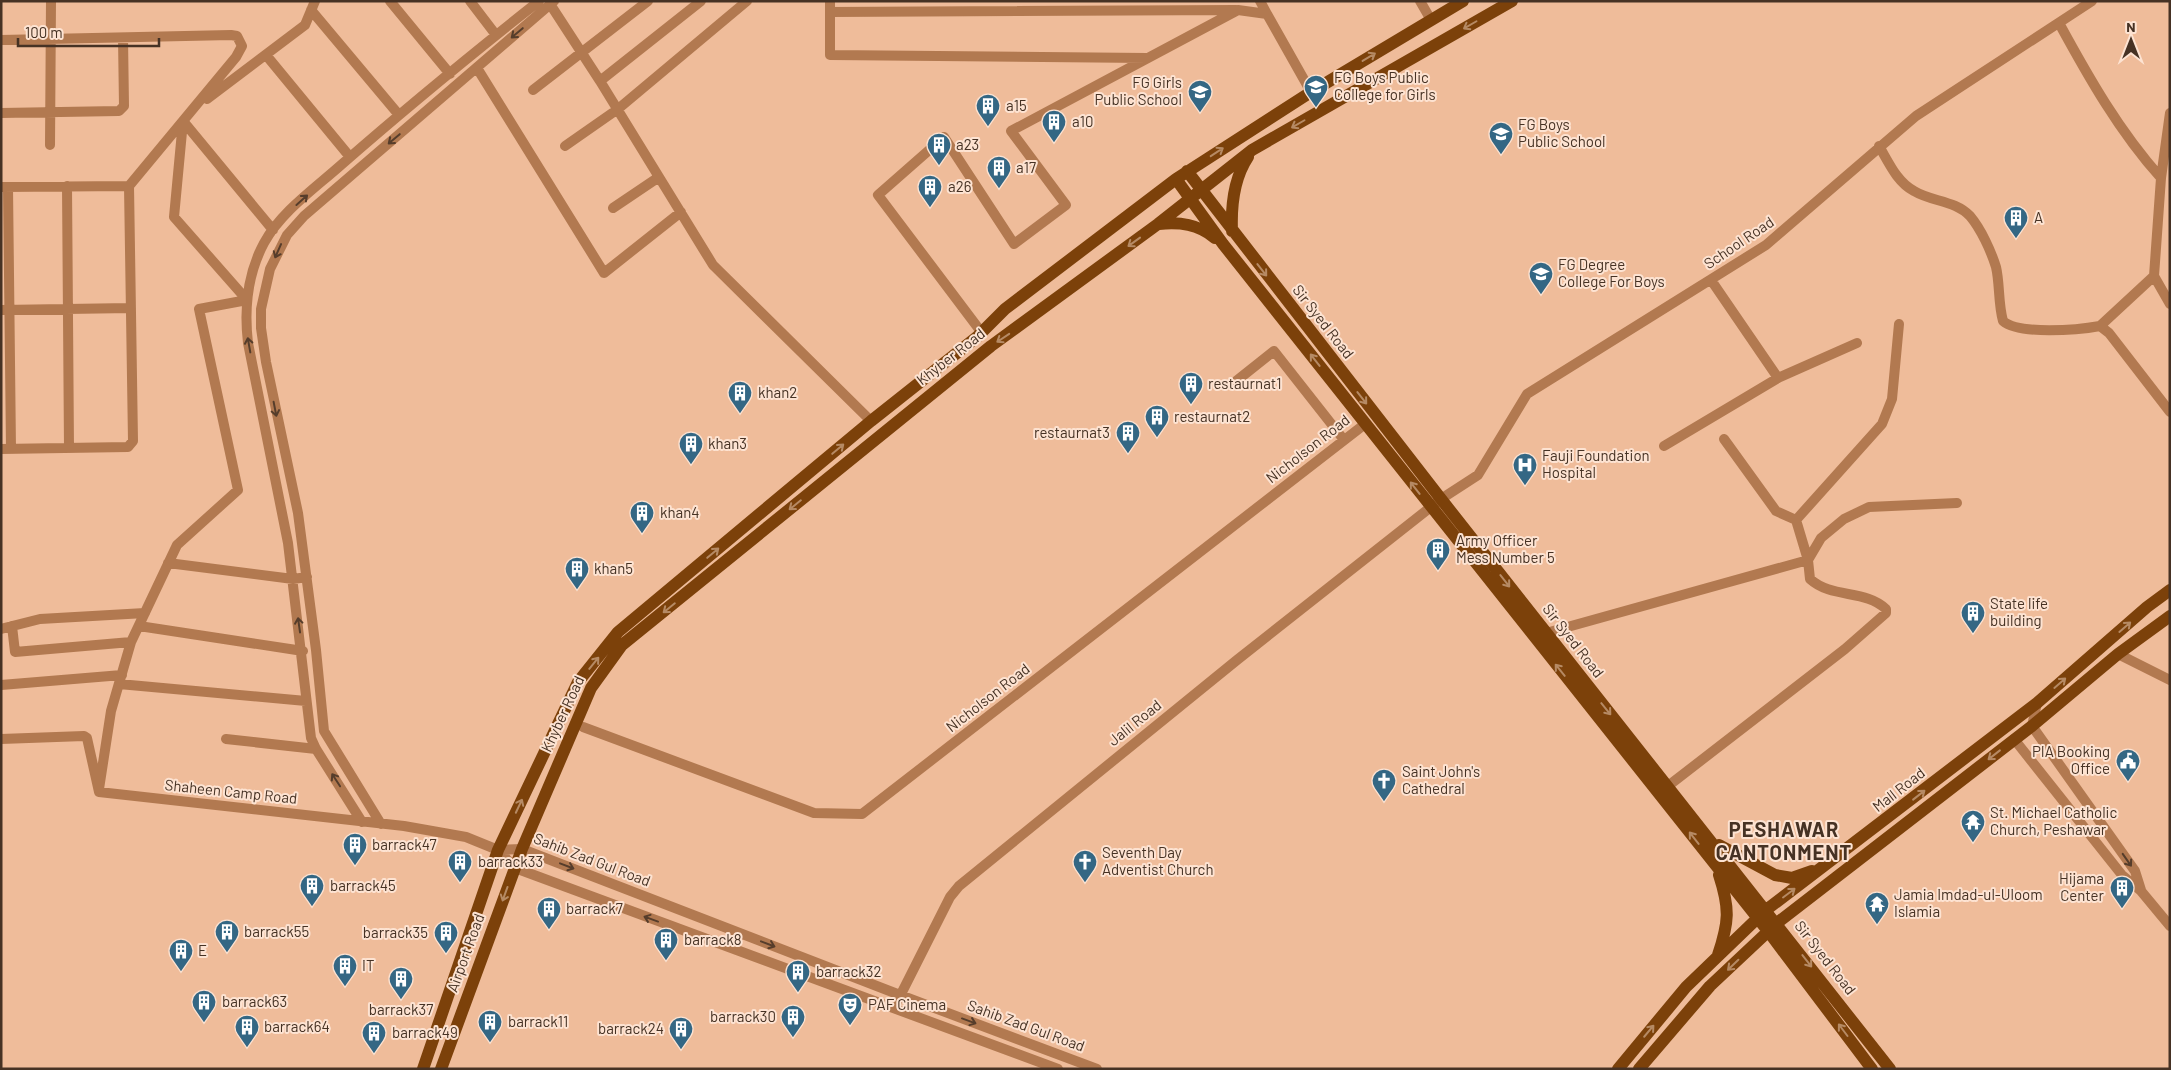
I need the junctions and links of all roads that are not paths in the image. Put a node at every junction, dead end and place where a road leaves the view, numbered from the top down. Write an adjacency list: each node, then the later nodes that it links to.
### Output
1 (52, 1): 24 (street)
2 (390, 1): 29 (street)
3 (470, 1): 21 (street)
4 (539, 1): 21 (street)
5 (648, 1): 25 (street)
6 (701, 1): 30 (street)
7 (747, 1): 33 (street)
8 (830, 1): 17 (street)
9 (1260, 1): 18 (street)
10 (1420, 1): 19 (street)
11 (1463, 1): 19 (main road, Khyber Road)
12 (1512, 1): 43 (main road, Khyber Road, one-way to 43)
13 (2092, 1): 20 (street, School Road)
14 (552, 3): 25 (street); 28 (street, one-way to 28)
15 (313, 6): 26 (street); 38 (street)
16 (1238, 10): 17 (street); 18 (street); 27 (street)
17 (830, 12): 27 (street)
18 (1267, 14): 32 (street)
19 (1431, 20): 32 (main road, Khyber Road, one-way to 19)
20 (2059, 23): 42 (street, School Road); 47 (street)
21 (496, 35): 29 (street)
22 (123, 38): 24 (street); 34 (street); 35 (street)
23 (1, 40): 24 (street)
24 (52, 40): 35 (street)
25 (582, 52): 30 (street); 31 (street)
26 (266, 55): 34 (street); 44 (street)
27 (1148, 58): 69 (street)
28 (477, 68): 55 (street); 87 (street, one-way to 87)
29 (450, 74): 38 (street)
30 (600, 81): 33 (street)
31 (532, 90)
32 (1311, 92): 45 (main road, Khyber Road, one-way to 32)
33 (618, 109): 41 (street); 46 (street)
34 (192, 110): 39 (street)
35 (50, 112): 36 (street); 40 (street)
36 (1, 113)
37 (2170, 113): 47 (street)
38 (399, 115): 44 (street)
39 (183, 121): 50 (street); 57 (street); 62 (street)
40 (50, 145)
41 (565, 146)
42 (1879, 146): 61 (street, School Road); 68 (street)
43 (1252, 150): 52 (main road, Khyber Road); 58 (main road)
44 (350, 157): 57 (street, one-way to 44)
45 (1187, 171): 48 (main road, Khyber Road); 52 (main road, Sir Syed Road)
46 (659, 177): 54 (street); 55 (street)
47 (2161, 178): 60 (street)
48 (1176, 179): 53 (main road, Sir Syed Road); 69 (main road, Khyber Road)
49 (67, 186): 50 (street); 51 (street); 65 (street)
50 (128, 186): 64 (street)
51 (5, 187): 66 (street)
52 (1201, 191): 53 (main road, Khyber Road); 58 (main road, Sir Syed Road)
53 (1189, 200): 56 (main road, Khyber Road); 59 (main road, Sir Syed Road)
54 (613, 208)
55 (681, 212): 74 (street)
56 (1158, 224): 59 (main road); 115 (main road, Khyber Road, one-way to 115)
57 (273, 230): 62 (street)
58 (1232, 231): 81 (main road, Sir Syed Road, one-way to 81)
59 (1223, 244): 75 (main road, Sir Syed Road, one-way to 59)
60 (2154, 276): 63 (street); 68 (street)
61 (1711, 280): 71 (street); 81 (street, School Road)
62 (247, 300): 86 (street); 88 (street, one-way to 62)
63 (2170, 304)
64 (131, 308): 65 (street); 79 (street)
65 (69, 309): 66 (street); 79 (street)
66 (6, 310): 80 (street)
67 (1899, 324): 84 (street)
68 (2100, 326): 73 (street)
69 (982, 333): 74 (main road, Khyber Road)
70 (1857, 343): 71 (street)
71 (1778, 378): 78 (street)
72 (1235, 382): 77 (street)
73 (2170, 412)
74 (872, 421): 116 (main road, Khyber Road, one-way to 74)
75 (1364, 424): 77 (street, Nicholson Road); 83 (main road, Sir Syed Road, one-way to 75)
76 (1724, 439): 84 (street)
77 (1344, 440): 105 (street, Nicholson Road)
78 (1664, 446)
79 (69, 448): 80 (street)
80 (6, 449)
81 (1441, 499): 83 (street, Jalil Road); 95 (main road, Sir Syed Road, one-way to 95)
82 (1957, 503): 85 (street)
83 (1430, 507): 117 (main road, Sir Syed Road, one-way to 83); 125 (street, Jalil Road)
84 (1796, 520): 85 (street)
85 (1808, 560): 95 (street); 110 (street)
86 (168, 564): 88 (street); 90 (street)
87 (307, 577): 88 (street); 113 (street)
88 (293, 579): 97 (street, one-way to 88)
89 (2170, 590): 103 (main road, Mall Road, one-way to 89)
90 (145, 613): 92 (street); 93 (street)
91 (2170, 616): 98 (main road, Mall Road)
92 (12, 626): 94 (street); 96 (street)
93 (139, 626): 96 (street); 97 (street)
94 (1, 629)
95 (1546, 633): 110 (main road, Sir Syed Road, one-way to 110)
96 (131, 642): 99 (street)
97 (303, 651): 102 (street)
98 (2118, 654): 100 (street); 104 (main road, Mall Road)
99 (121, 679): 101 (street); 102 (street); 111 (street)
100 (2170, 680)
101 (1, 685)
102 (306, 701): 109 (street)
103 (2037, 703): 104 (street); 118 (main road, Mall Road, one-way to 103)
104 (2032, 726): 108 (main road, Mall Road); 120 (street, one-way to 120)
105 (583, 727)
106 (1, 739): 111 (street)
107 (226, 739): 109 (street)
108 (2014, 739): 120 (street); 123 (main road, Mall Road, one-way to 123)
109 (316, 749): 112 (street, one-way to 109)
110 (1668, 786): 114 (main road, Sir Syed Road)
111 (99, 792): 112 (street, Shaheen Camp Road)
112 (362, 822): 113 (street, Shaheen Camp Road)
113 (381, 824): 116 (street, Shaheen Camp Road)
114 (1709, 838): 118 (main road); 121 (main road, Sir Syed Road)
115 (522, 849): 116 (street, Sahib Zad Gul Road); 119 (main road, Airport Road); 125 (street, Sahib Zad Gul Road, one-way to 125)
116 (498, 850): 119 (street, Sahib Zad Gul Road); 127 (main road, Khyber Road)
117 (1717, 867): 121 (main road, Sir Syed Road); 124 (main road)
118 (1824, 867): 121 (main road, Mall Road, one-way to 118)
119 (515, 868): 126 (street, Sahib Zad Gul Road, one-way to 119); 128 (main road, Airport Road, one-way to 128)
120 (2141, 891): 122 (street)
121 (1762, 914): 123 (main road, Sir Syed Road); 124 (main road, Mall Road)
122 (2170, 926)
123 (1772, 927): 132 (main road, Mall Road, one-way to 132); 133 (main road, Sir Syed Road, one-way to 123); 134 (main road, Sir Syed Road, one-way to 134)
124 (1717, 957): 131 (main road, Mall Road, one-way to 124)
125 (900, 995): 126 (street, Jalil Road); 130 (street, Sahib Zad Gul Road, one-way to 130)
126 (894, 1008): 129 (street, Sahib Zad Gul Road)
127 (423, 1069)
128 (441, 1069)
129 (1058, 1069)
130 (1098, 1069)
131 (1618, 1069)
132 (1638, 1069)
133 (1872, 1069)
134 (1890, 1069)

